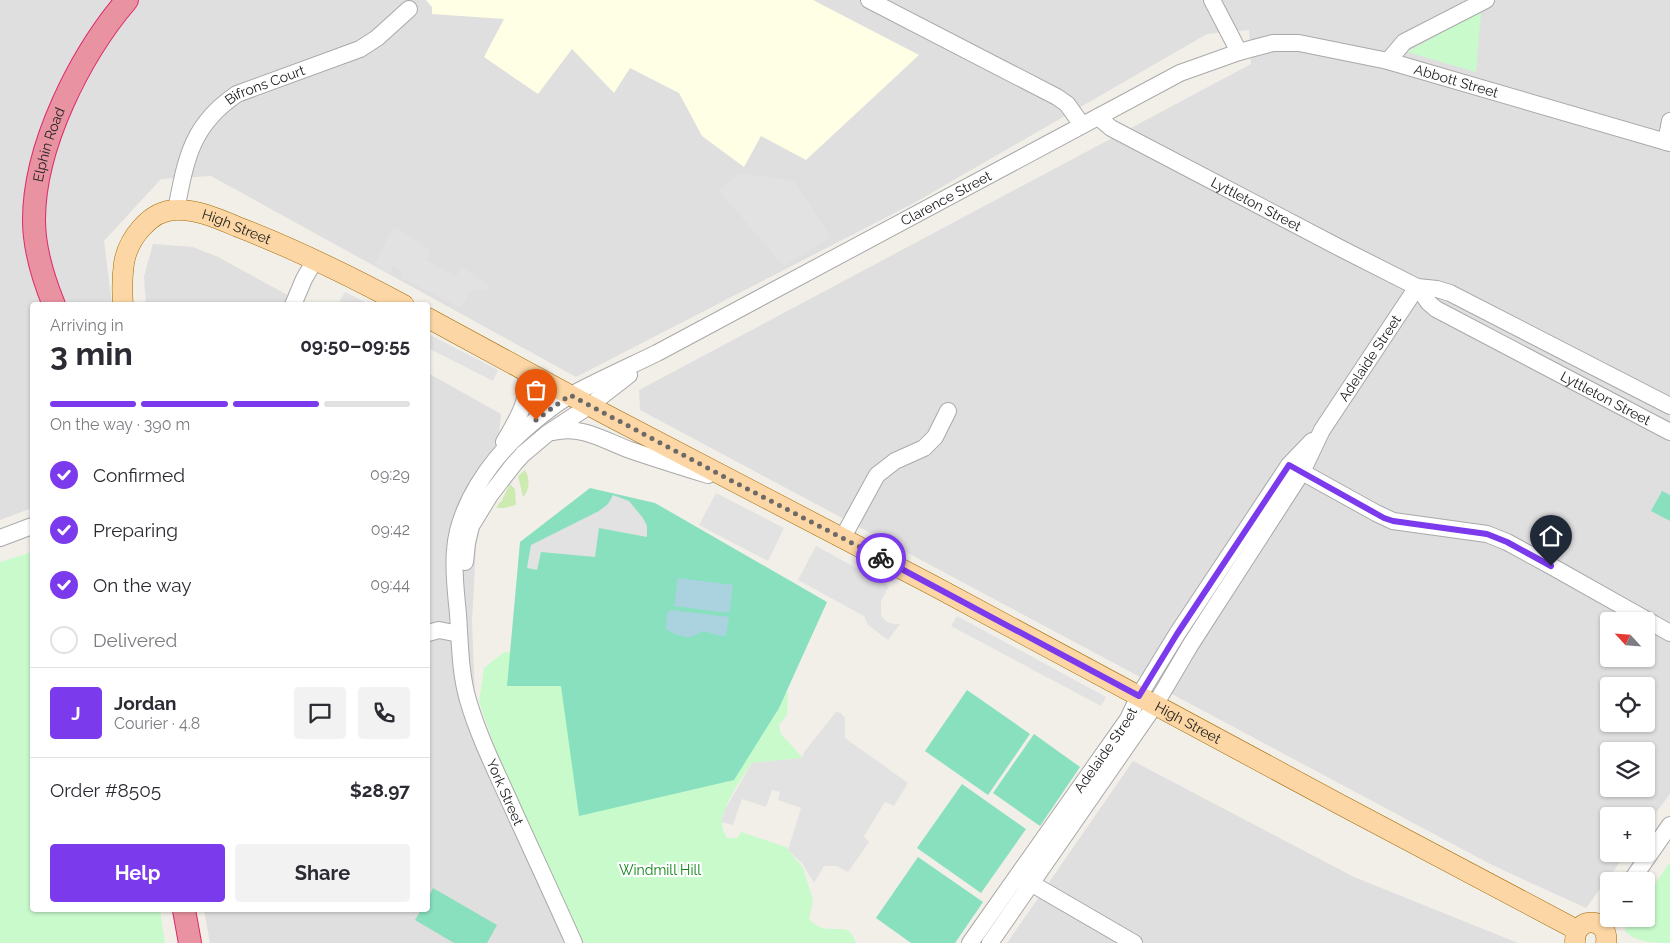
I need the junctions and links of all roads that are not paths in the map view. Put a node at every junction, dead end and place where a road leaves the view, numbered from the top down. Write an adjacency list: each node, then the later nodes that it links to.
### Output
1 (127, 0): 15 (highway, Elphin Road)
2 (869, 0): 10 (street)
3 (1212, 0): 6 (street)
4 (1486, 0): 7 (street)
5 (409, 9): 12 (street, Bifrons Court)
6 (1239, 52): 7 (street, Abbott Street); 8 (street, Clarence Street)
7 (1388, 61): 11 (street, Abbott Street)
8 (1098, 117): 10 (street, Clarence Street); 14 (street, Lyttleton Street)
9 (1670, 121): 11 (street)
10 (1082, 125): 20 (street, Clarence Street)
11 (1668, 143)
12 (176, 210): 13 (main road, High Street); 16 (main road, High Street)
13 (315, 260): 17 (street); 18 (main road, High Street)
14 (1416, 286): 24 (street, Lyttleton Street); 26 (street, Lyttleton Street); 28 (street, Adelaide Street)
15 (53, 302)
16 (123, 302)
17 (294, 302)
18 (398, 302)
19 (430, 319): 21 (main road, High Street)
20 (657, 354): 22 (street, Clarence Street); 23 (street, Clarence Street)
21 (526, 371): 22 (main road, High Street); 29 (street)
22 (570, 395): 23 (main road, High Street); 29 (street, York Street)
23 (589, 406): 27 (street, York Street); 30 (main road, High Street)
24 (1670, 406)
25 (948, 411): 32 (street)
26 (1670, 432)
27 (548, 433): 30 (street); 37 (street, York Street)
28 (1296, 468): 34 (street, Adelaide Street); 36 (street)
29 (488, 470): 37 (street, York Street)
30 (734, 482): 32 (main road, High Street)
31 (30, 527): 33 (street)
32 (843, 537): 40 (main road, High Street)
33 (0, 538)
34 (1220, 584): 38 (street, Adelaide Street); 39 (street, Adelaide Street)
35 (430, 632): 37 (street)
36 (1670, 633)
37 (460, 634): 49 (street, York Street)
38 (1177, 634): 39 (street); 40 (street, Adelaide Street)
39 (1191, 644): 40 (street, Adelaide Street)
40 (1147, 700): 43 (street, Adelaide Street); 46 (main road, High Street)
41 (1670, 825): 42 (street)
42 (1637, 872)
43 (1024, 879): 47 (street, Adelaide Street); 50 (street)
44 (184, 912): 48 (highway)
45 (1600, 925): 46 (main road)
46 (1576, 936)
47 (981, 941)
48 (190, 943)
49 (574, 943)
50 (1134, 943)

